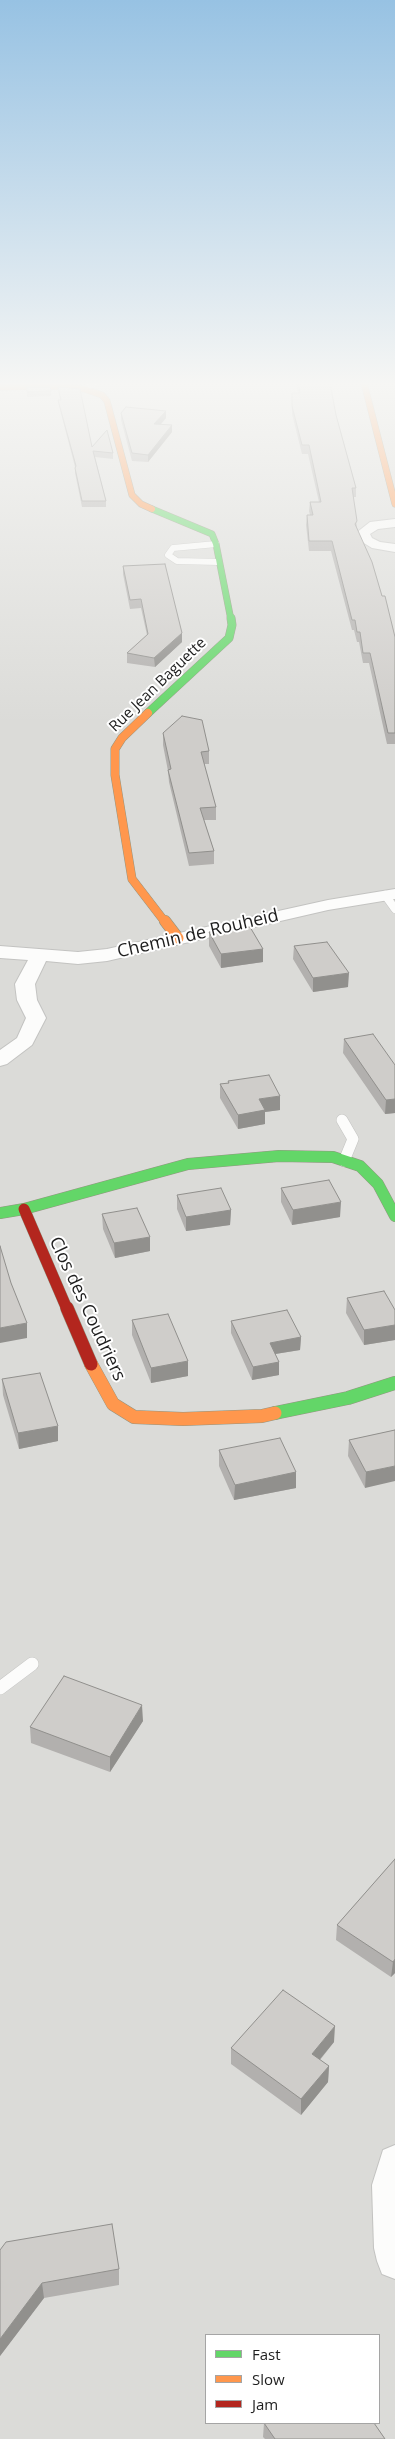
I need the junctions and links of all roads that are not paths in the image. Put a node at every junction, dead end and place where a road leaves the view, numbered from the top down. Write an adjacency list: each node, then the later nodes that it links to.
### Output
1 (134, 497): 3 (street)
2 (395, 523): 4 (street)
3 (216, 544): 5 (street, Rue Jean Baguette); 5 (lane)
4 (395, 548)
5 (219, 562): 7 (street, Rue Jean Baguette)
6 (392, 899): 7 (street, Chemin de Rouheid)
7 (178, 938): 9 (street, Chemin de Rouheid)
8 (0, 952): 9 (street, Chemin de Rouheid)
9 (39, 957): 10 (street)
10 (0, 1060)
11 (342, 1120): 12 (lane)
12 (344, 1160): 13 (street); 15 (street)
13 (24, 1209): 14 (street); 16 (street, Clos des Coudriers)
14 (0, 1213)
15 (395, 1216)
16 (395, 1383)
17 (32, 1664): 18 (lane)
18 (0, 1688)
19 (395, 2162): 20 (street)
20 (395, 2261)

